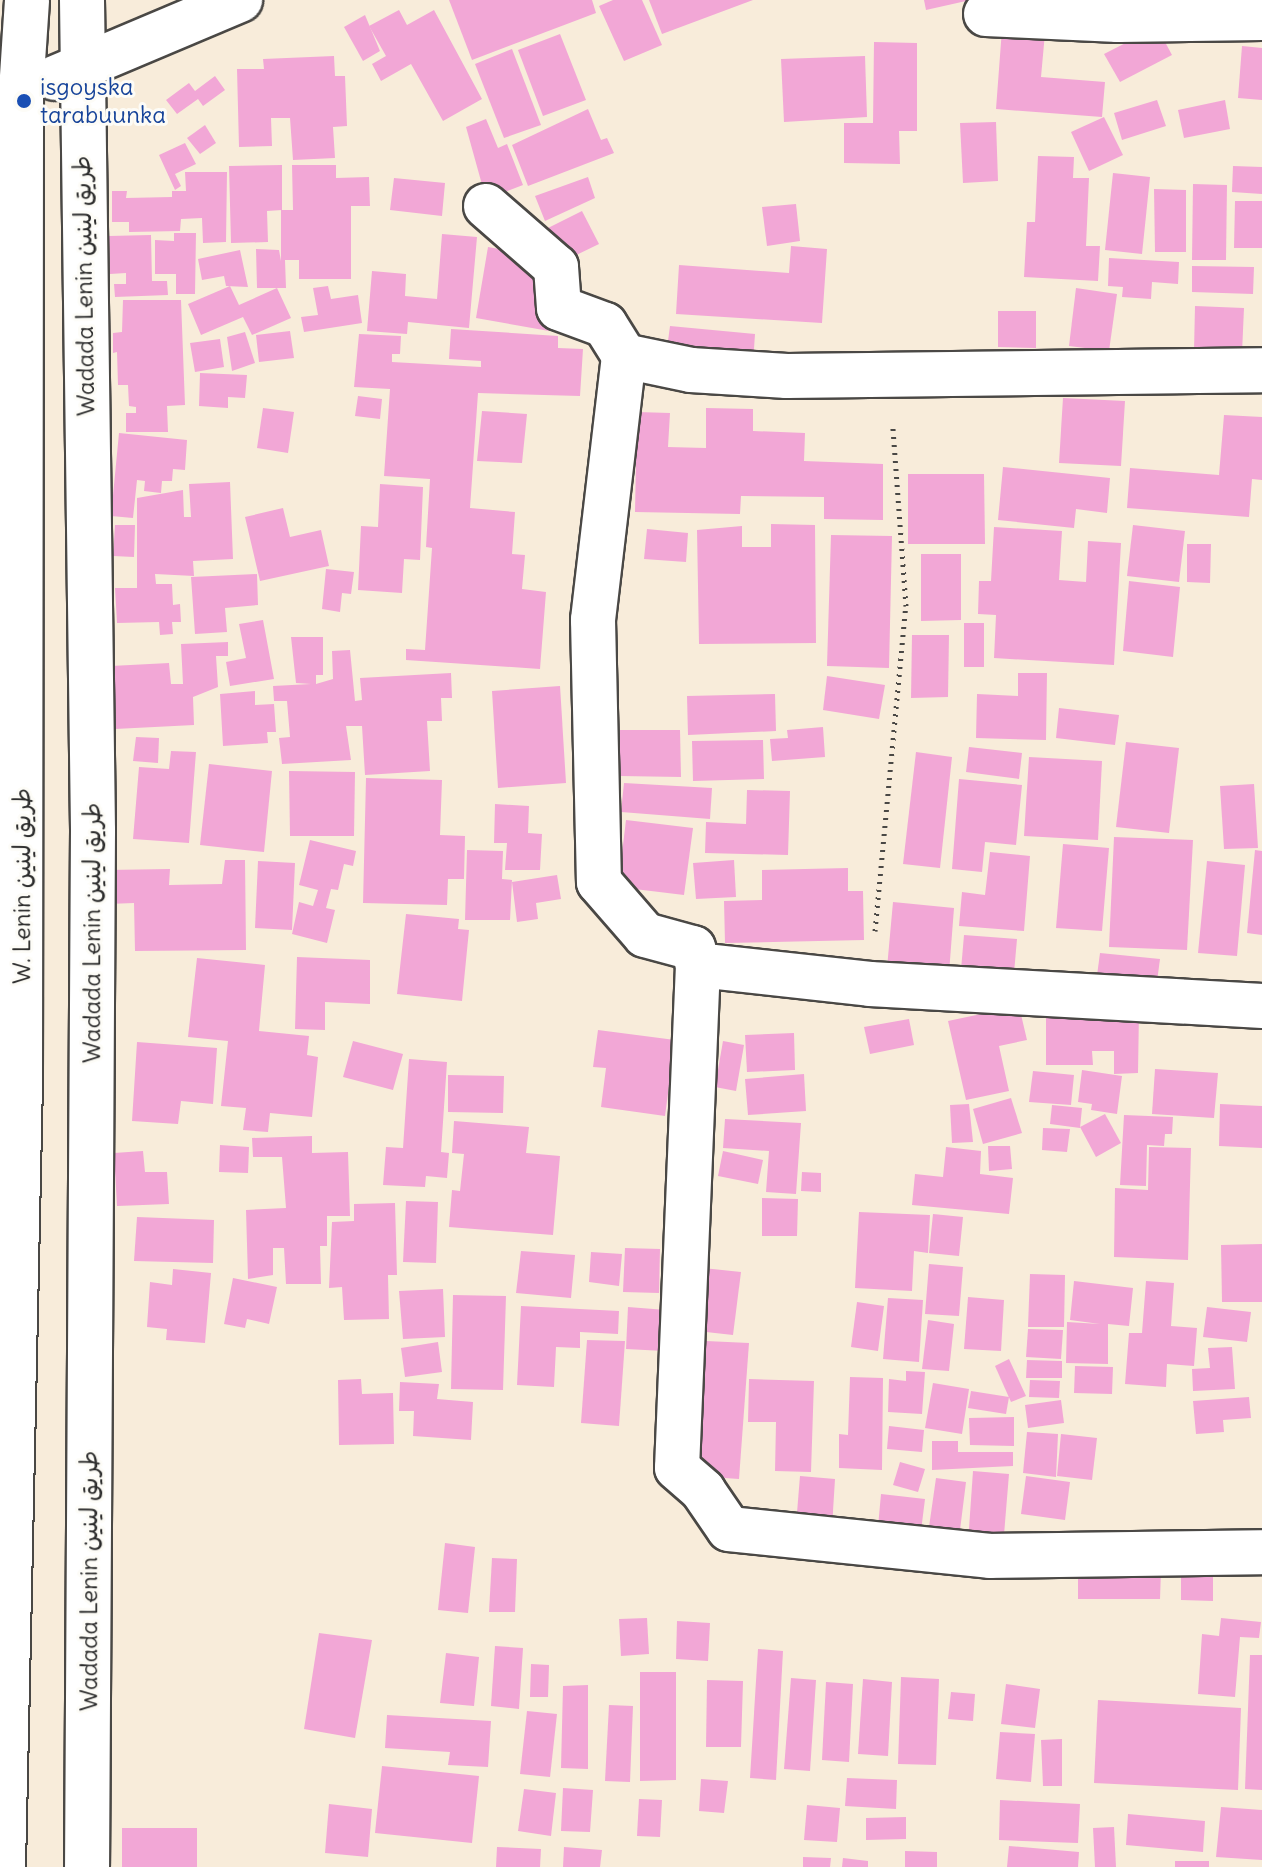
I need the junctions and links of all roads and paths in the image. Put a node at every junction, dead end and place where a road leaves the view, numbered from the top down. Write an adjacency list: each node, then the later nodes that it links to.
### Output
1 (68, 0): 4 (main road)
2 (82, 0): 7 (main road, Wadada Lenin طريق لينين)
3 (240, 0): 7 (main road)
4 (18, 14): 8 (main road, W. Lenin طريق لينين)
5 (986, 14): 6 (main road)
6 (1262, 18)
7 (80, 67): 8 (main road); 14 (main road, Wadada Lenin طريق لينين)
8 (11, 95): 13 (main road, W. Lenin طريق لينين)
9 (486, 206): 10 (main road)
10 (624, 356): 12 (main road); 15 (main road)
11 (1262, 370): 12 (main road)
12 (888, 375): 16 (path)
13 (22, 825): 14 (main road); 19 (main road, W. Lenin طريق لينين)
14 (93, 831): 20 (main road, Wadada Lenin طريق لينين)
15 (698, 965): 16 (main road); 18 (main road)
16 (870, 984): 17 (main road)
17 (1262, 1006)
18 (1262, 1552)
19 (3, 1867)
20 (87, 1867)

